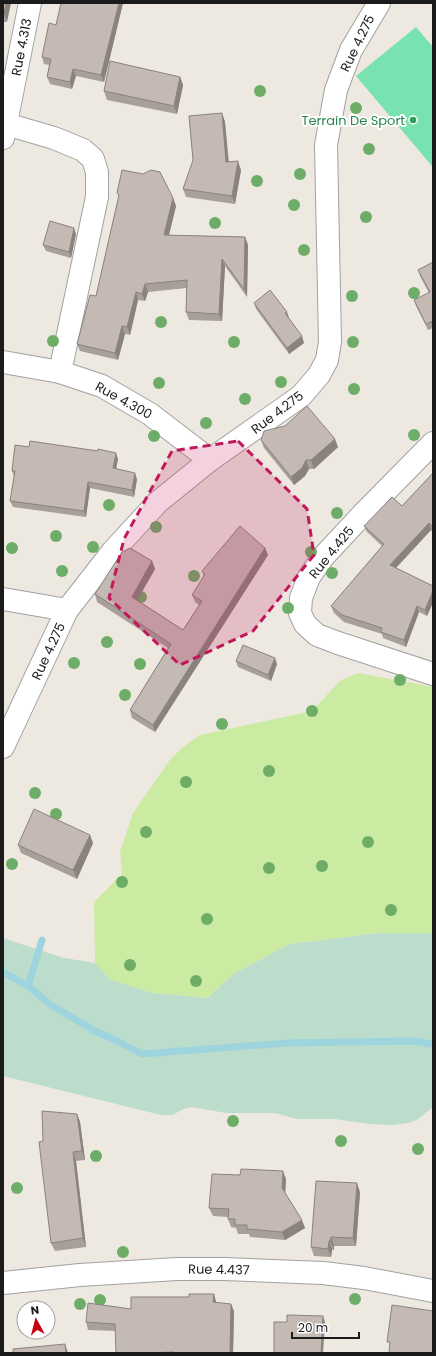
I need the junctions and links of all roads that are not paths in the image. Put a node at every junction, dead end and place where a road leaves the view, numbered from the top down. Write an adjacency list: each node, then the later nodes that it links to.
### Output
1 (30, 3): 3 (street, Rue 4.313)
2 (379, 3): 7 (street, Rue 4.275)
3 (4, 131): 5 (street)
4 (3, 362): 5 (street, Rue 4.300)
5 (60, 372): 7 (street, Rue 4.300)
6 (433, 443): 10 (street, Rue 4.425)
7 (210, 460): 9 (street, Rue 4.275)
8 (3, 599): 9 (street)
9 (67, 610): 11 (street, Rue 4.275)
10 (433, 674)
11 (3, 747)
12 (3, 1282): 13 (street, Rue 4.437)
13 (433, 1291)

